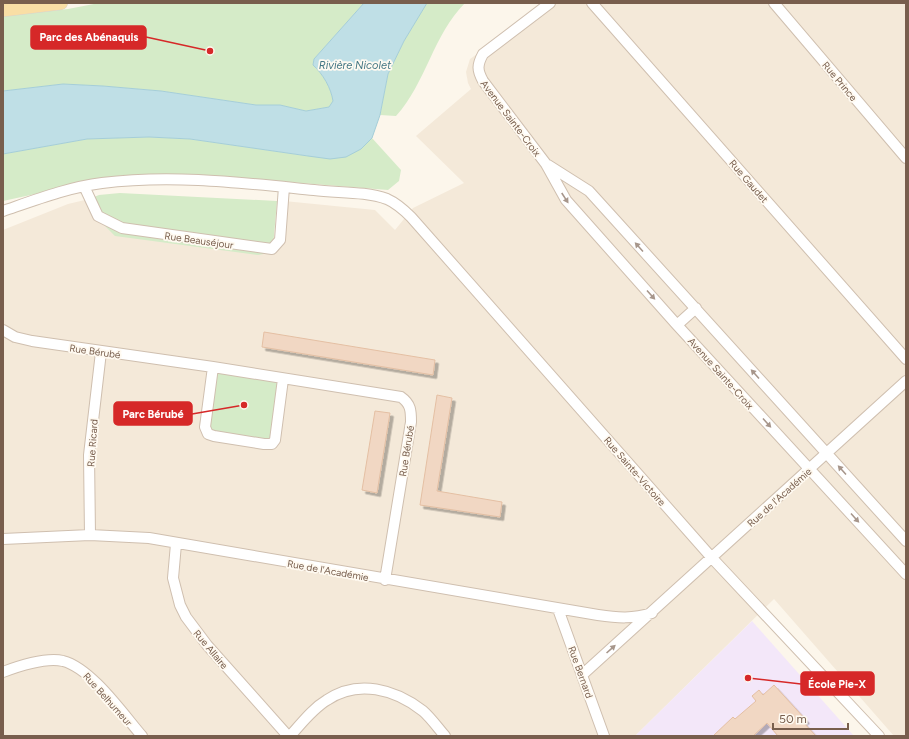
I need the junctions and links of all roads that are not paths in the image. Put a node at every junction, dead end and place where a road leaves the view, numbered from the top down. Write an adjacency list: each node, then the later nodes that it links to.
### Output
1 (61, 3): 5 (main road)
2 (550, 3): 7 (street, Avenue Sainte-Croix)
3 (592, 3): 15 (street, Rue Gaudet)
4 (774, 3): 6 (street, Rue Prince)
5 (3, 10)
6 (906, 158)
7 (546, 164): 11 (street, Avenue Sainte-Croix, one-way to 7); 12 (street, Avenue Sainte-Croix, one-way to 12)
8 (84, 186): 9 (street); 9 (street, Rue Beauséjour); 10 (street)
9 (284, 187): 25 (street, Rue Sainte-Victoire)
10 (3, 212)
11 (696, 308): 12 (street); 19 (street, Avenue Sainte-Croix, one-way to 11)
12 (677, 325): 20 (street, Avenue Sainte-Croix, one-way to 20)
13 (3, 330): 14 (street, Rue Bérubé)
14 (101, 352): 16 (street, Rue Bérubé); 21 (street, Rue Ricard)
15 (906, 359)
16 (213, 367): 17 (street, Rue Bérubé); 17 (street)
17 (283, 380): 27 (street, Rue Bérubé)
18 (906, 381): 19 (street, Rue de l'Académie)
19 (827, 453): 20 (street, Rue de l'Académie); 23 (street, Avenue Sainte-Croix, one-way to 19)
20 (810, 469): 25 (street, Rue de l'Académie); 26 (street, Avenue Sainte-Croix, one-way to 26)
21 (90, 534): 22 (street, Rue de l'Académie); 24 (street, Rue de l'Académie)
22 (3, 539)
23 (906, 541)
24 (176, 544): 27 (street, Rue de l'Académie); 33 (street, Rue Allaire)
25 (712, 558): 29 (street, Rue de l'Académie); 36 (street, Rue Sainte-Victoire)
26 (906, 574)
27 (385, 580): 28 (street, Rue de l'Académie)
28 (558, 609): 29 (street, Rue de l'Académie); 31 (street, Rue Bernard)
29 (652, 612): 31 (street, Rue de l'Académie, one-way to 29)
30 (3, 672): 32 (street, Rue Belhumeur)
31 (582, 675): 35 (street, Rue Bernard)
32 (142, 736)
33 (289, 736): 34 (street)
34 (445, 736)
35 (604, 736)
36 (879, 736)

